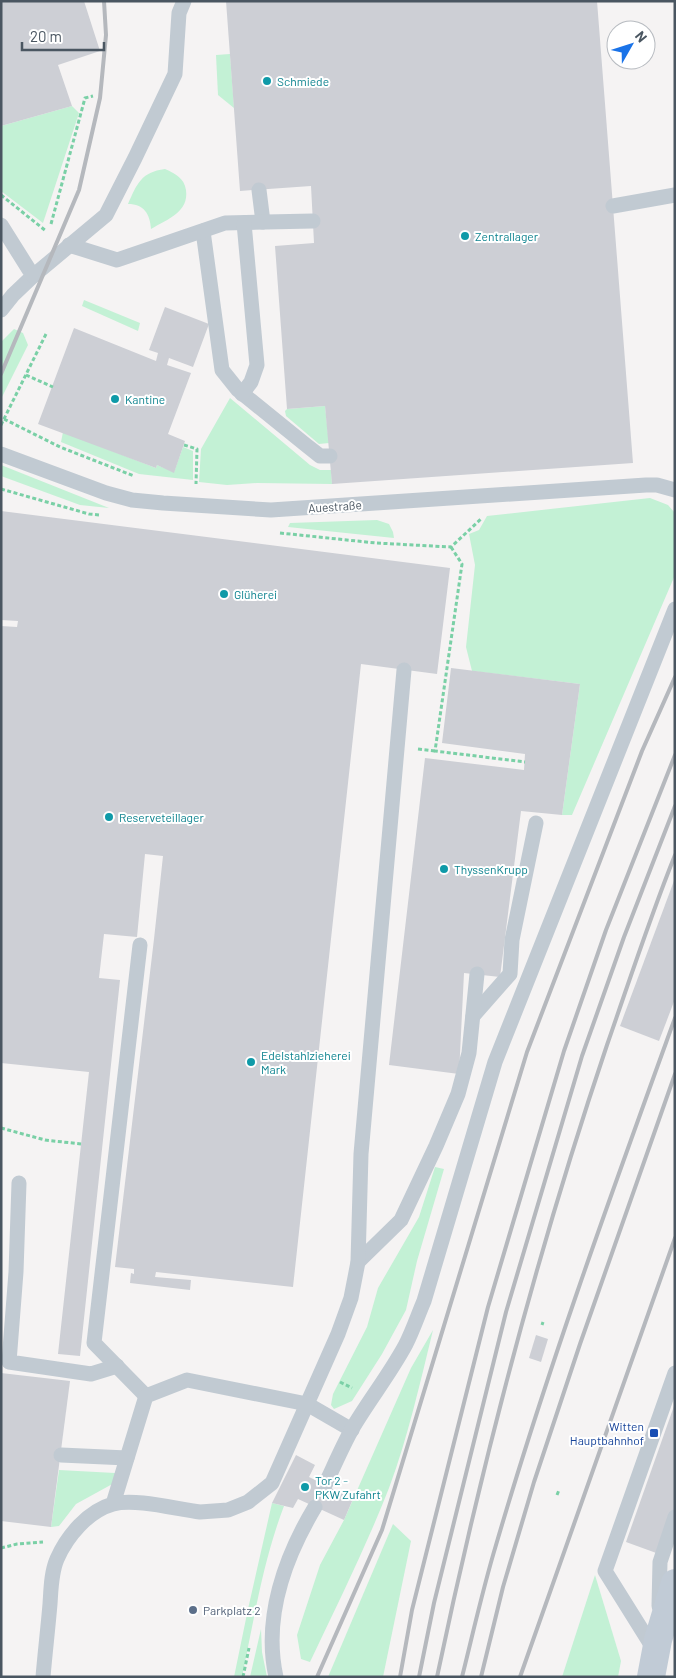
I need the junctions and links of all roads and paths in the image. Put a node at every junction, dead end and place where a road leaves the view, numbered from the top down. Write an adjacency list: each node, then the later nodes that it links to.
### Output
1 (184, 1): 14 (lane)
2 (93, 96): 10 (path)
3 (259, 190): 8 (lane)
4 (1, 195): 12 (path)
5 (675, 195): 6 (lane)
6 (613, 206)
7 (314, 221): 8 (lane)
8 (263, 222): 9 (lane)
9 (244, 223): 13 (lane); 20 (lane)
10 (51, 224)
11 (1, 225): 15 (lane)
12 (46, 230)
13 (203, 231): 14 (lane); 20 (lane)
14 (69, 245): 15 (lane)
15 (33, 276): 16 (lane)
16 (3, 305)
17 (47, 332): 18 (path)
18 (26, 375): 19 (path); 21 (path)
19 (53, 387)
20 (242, 394): 25 (lane)
21 (4, 419): 22 (path); 26 (path)
22 (1, 425)
23 (184, 444): 28 (path)
24 (1, 454): 30 (lane, Auestraße)
25 (330, 456)
26 (138, 477)
27 (186, 483): 28 (path)
28 (196, 485): 29 (path)
29 (204, 486)
30 (675, 490)
31 (451, 546): 34 (path)
32 (675, 609): 37 (lane)
33 (404, 670): 44 (lane)
34 (525, 762)
35 (536, 823): 39 (lane)
36 (140, 945): 45 (lane)
37 (532, 966): 39 (lane); 51 (lane)
38 (477, 974): 40 (lane)
39 (510, 974): 40 (lane)
40 (473, 1016): 44 (lane)
41 (1, 1128): 42 (path)
42 (80, 1144)
43 (19, 1183): 45 (lane)
44 (358, 1262): 50 (lane)
45 (116, 1366): 49 (lane)
46 (675, 1373): 63 (lane)
47 (339, 1382): 48 (path)
48 (358, 1391)
49 (146, 1396): 50 (lane); 53 (lane)
50 (307, 1404): 51 (lane); 57 (lane)
51 (352, 1430): 54 (lane)
52 (61, 1455): 53 (lane)
53 (127, 1458): 57 (lane)
54 (325, 1485)
55 (559, 1490): 56 (path)
56 (556, 1495)
57 (113, 1504): 64 (lane)
58 (315, 1507): 65 (lane)
59 (675, 1517): 63 (lane)
60 (17, 1544): 61 (path)
61 (1, 1548)
62 (675, 1583): 63 (street)
63 (655, 1656)
64 (43, 1677)
65 (276, 1677)

